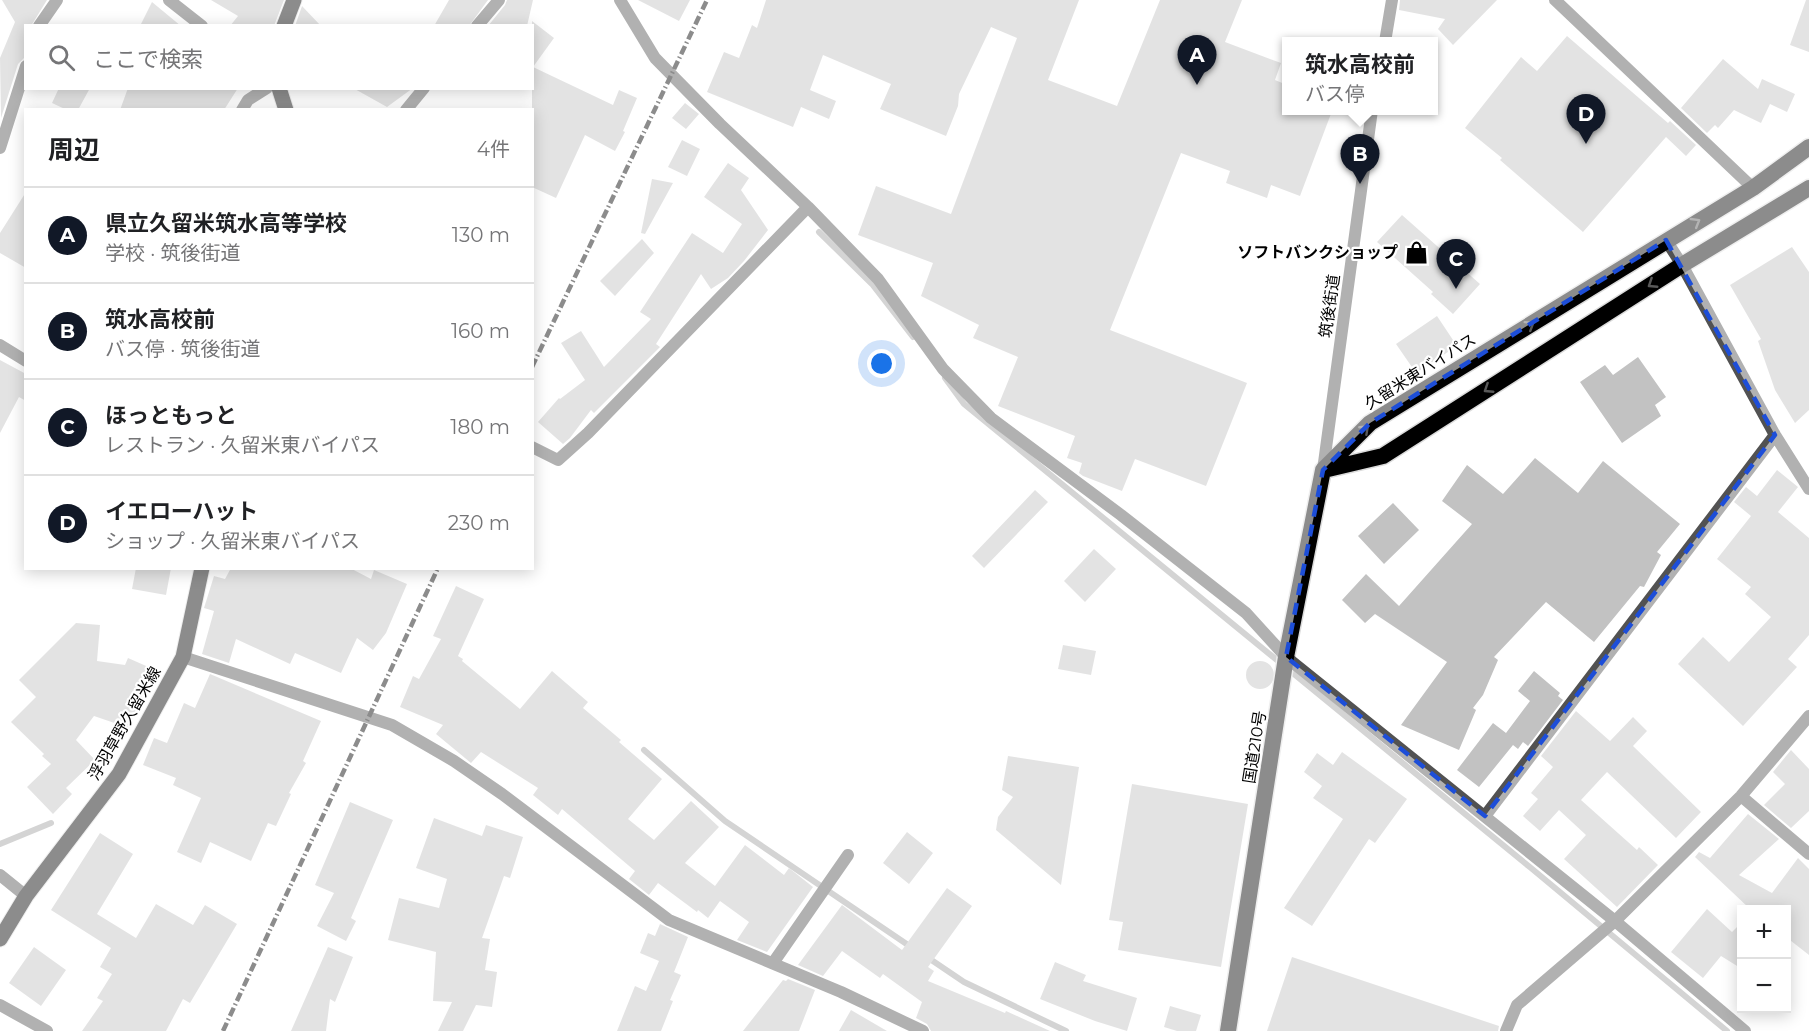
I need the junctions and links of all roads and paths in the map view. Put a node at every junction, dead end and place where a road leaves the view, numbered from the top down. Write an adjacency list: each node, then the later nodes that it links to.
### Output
1 (57, 0): 8 (street)
2 (168, 0): 9 (street)
3 (294, 0): 10 (main road)
4 (499, 0): 11 (street)
5 (620, 0): 25 (street)
6 (1392, 0): 12 (street)
7 (1555, 0): 23 (street)
8 (40, 24)
9 (199, 24)
10 (285, 24)
11 (479, 24)
12 (1386, 37)
13 (24, 72): 22 (street)
14 (264, 90): 17 (street)
15 (280, 90): 18 (main road)
16 (422, 90): 19 (street)
17 (243, 108)
18 (285, 108)
19 (408, 108)
20 (1371, 115): 32 (street, 筑後街道)
21 (1809, 147): 23 (highway, 久留米東バイパス)
22 (0, 148)
23 (1753, 188): 26 (highway, 久留米東バイパス, one-way to 23)
24 (1809, 188): 27 (highway)
25 (808, 207): 31 (street); 36 (street)
26 (1666, 240): 27 (street); 32 (highway, 久留米東バイパス, one-way to 26)
27 (1682, 265): 30 (street); 32 (highway, one-way to 32)
28 (0, 345): 29 (street)
29 (24, 361)
30 (1775, 435): 33 (street); 39 (street)
31 (534, 448)
32 (1323, 470): 36 (highway, 国道210号)
33 (1809, 489)
34 (202, 570): 35 (main road, 浮羽草野久留米線)
35 (183, 657): 43 (main road, 浮羽草野久留米線); 46 (street)
36 (1286, 657): 39 (street); 50 (highway, 国道210号)
37 (1809, 717): 38 (street)
38 (1742, 796): 40 (street); 44 (street)
39 (1485, 816): 44 (street)
40 (1809, 854)
41 (848, 855): 46 (street)
42 (0, 875): 43 (street)
43 (26, 896): 45 (main road, 浮羽草野久留米線)
44 (1615, 921): 51 (street); 52 (street)
45 (0, 939)
46 (773, 963): 49 (street)
47 (0, 1005): 48 (street)
48 (47, 1031)
49 (923, 1031)
50 (1228, 1031)
51 (1506, 1031)
52 (1745, 1031)

